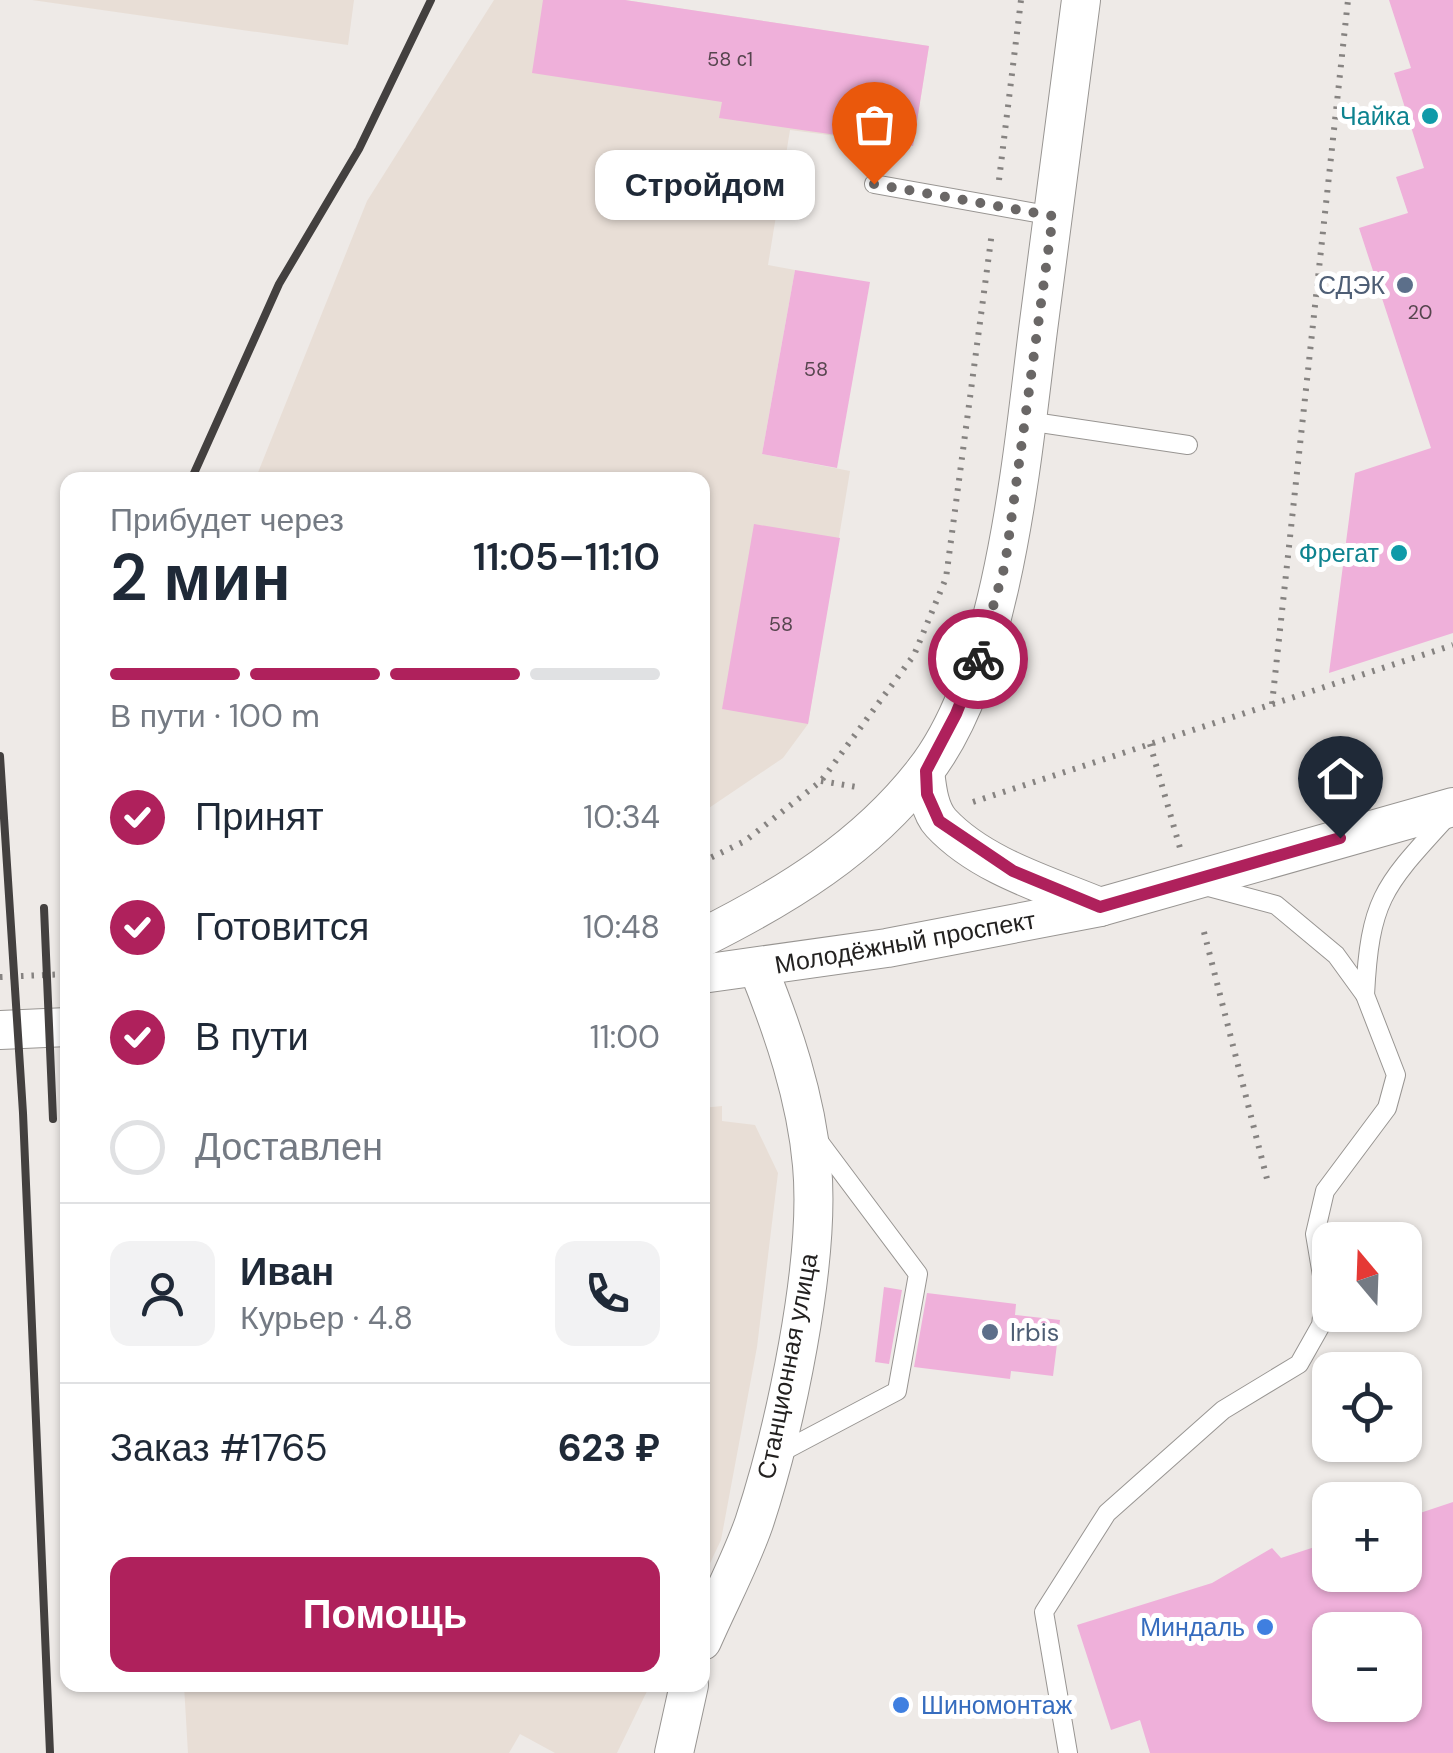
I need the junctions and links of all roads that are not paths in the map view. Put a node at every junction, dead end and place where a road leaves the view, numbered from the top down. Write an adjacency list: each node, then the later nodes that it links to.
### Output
1 (1081, 0): 3 (street)
2 (874, 184): 3 (lane)
3 (1053, 216): 4 (street)
4 (1027, 421): 5 (lane); 6 (street)
5 (1188, 445)
6 (926, 771): 9 (street); 10 (street)
7 (1453, 808): 8 (street, Молодёжный проспект); 13 (lane)
8 (1186, 870): 9 (street, Молодёжный проспект); 13 (lane)
9 (1100, 907): 11 (street, Молодёжный проспект)
10 (710, 934)
11 (758, 968): 12 (street, Молодёжный проспект); 16 (street, Станционная улица)
12 (710, 973)
13 (1365, 995): 20 (lane)
14 (60, 1028): 15 (street)
15 (0, 1030)
16 (805, 1120): 17 (street, Станционная улица); 17 (lane)
17 (772, 1458): 18 (street, Станционная улица)
18 (710, 1623)
19 (687, 1692): 21 (street)
20 (1065, 1751)
21 (674, 1753)

